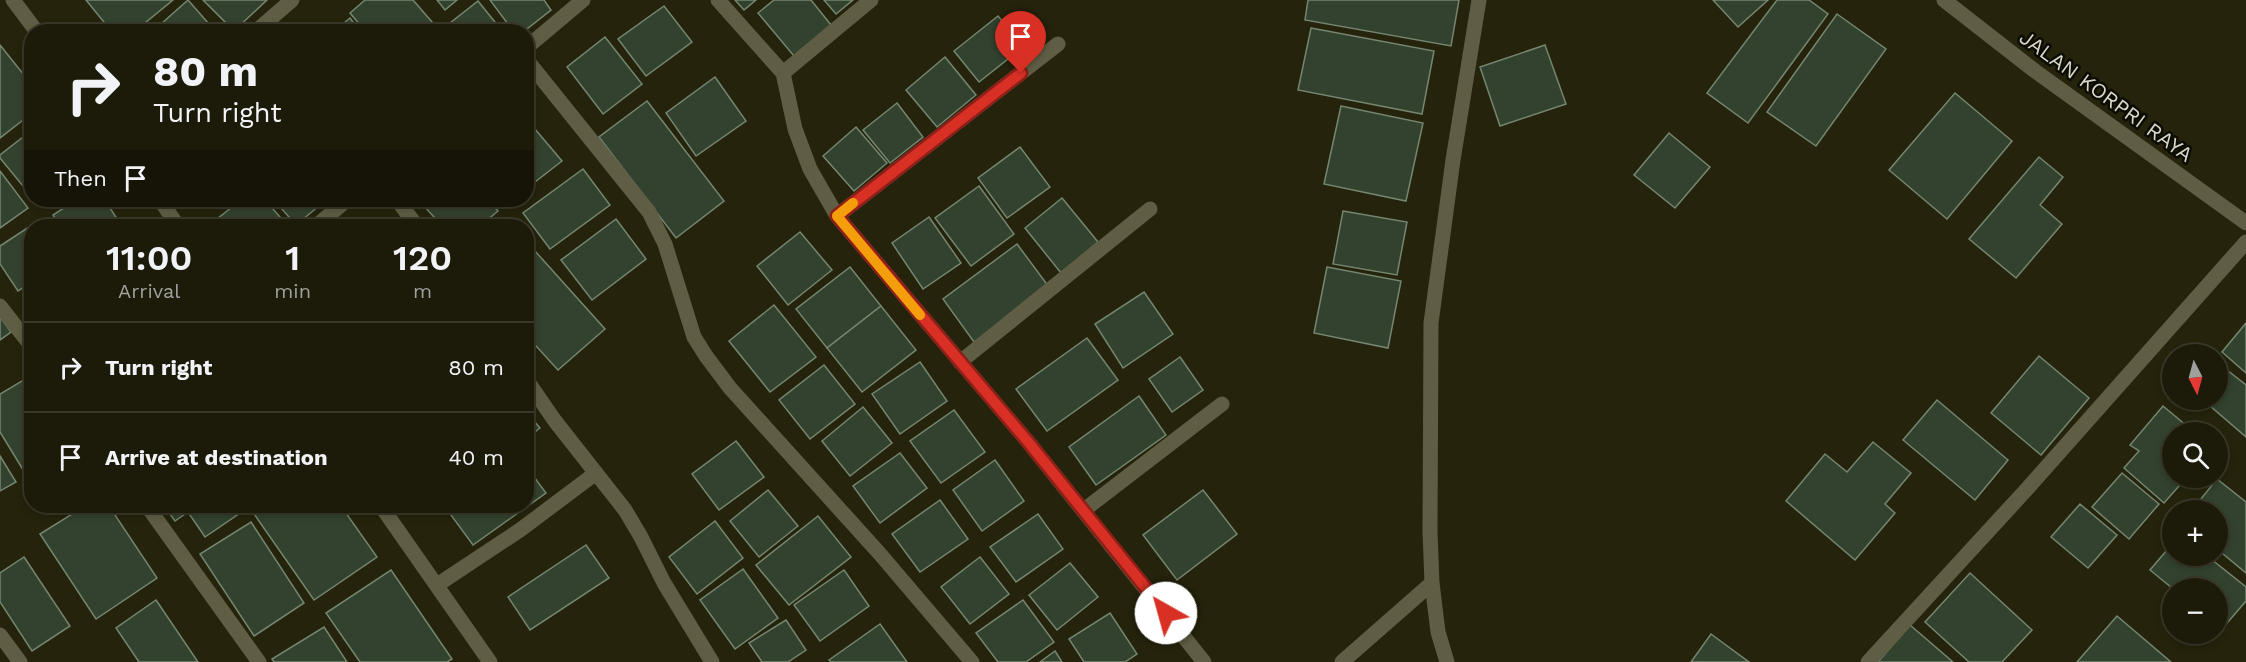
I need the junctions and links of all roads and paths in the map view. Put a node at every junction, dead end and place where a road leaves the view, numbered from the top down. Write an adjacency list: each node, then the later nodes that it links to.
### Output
1 (13, 0): 8 (street)
2 (292, 0): 9 (street)
3 (583, 0): 10 (street)
4 (718, 0): 13 (street)
5 (871, 0): 13 (street)
6 (1479, 0): 31 (street)
7 (1944, 0): 20 (street, JALAN KORPRI RAYA)
8 (31, 24)
9 (264, 24)
10 (534, 41)
11 (1058, 44): 17 (street)
12 (534, 69): 38 (street)
13 (783, 73): 17 (street)
14 (339, 207): 18 (street)
15 (402, 207): 19 (street)
16 (1150, 209): 24 (street)
17 (837, 216): 24 (street)
18 (324, 219)
19 (412, 219)
20 (2246, 223)
21 (2246, 242): 42 (street)
22 (0, 306): 23 (street)
23 (24, 337)
24 (960, 362): 28 (street)
25 (534, 391): 27 (street)
26 (1222, 404): 28 (street)
27 (596, 473): 32 (street); 37 (street)
28 (1084, 510): 39 (street)
29 (152, 513): 35 (street)
30 (386, 513): 32 (street)
31 (1432, 583): 40 (street); 41 (street)
32 (437, 585): 36 (street)
33 (0, 635): 34 (street)
34 (20, 662)
35 (259, 662)
36 (490, 662)
37 (712, 662)
38 (972, 662)
39 (1204, 662)
40 (1342, 662)
41 (1447, 662)
42 (1868, 662)

